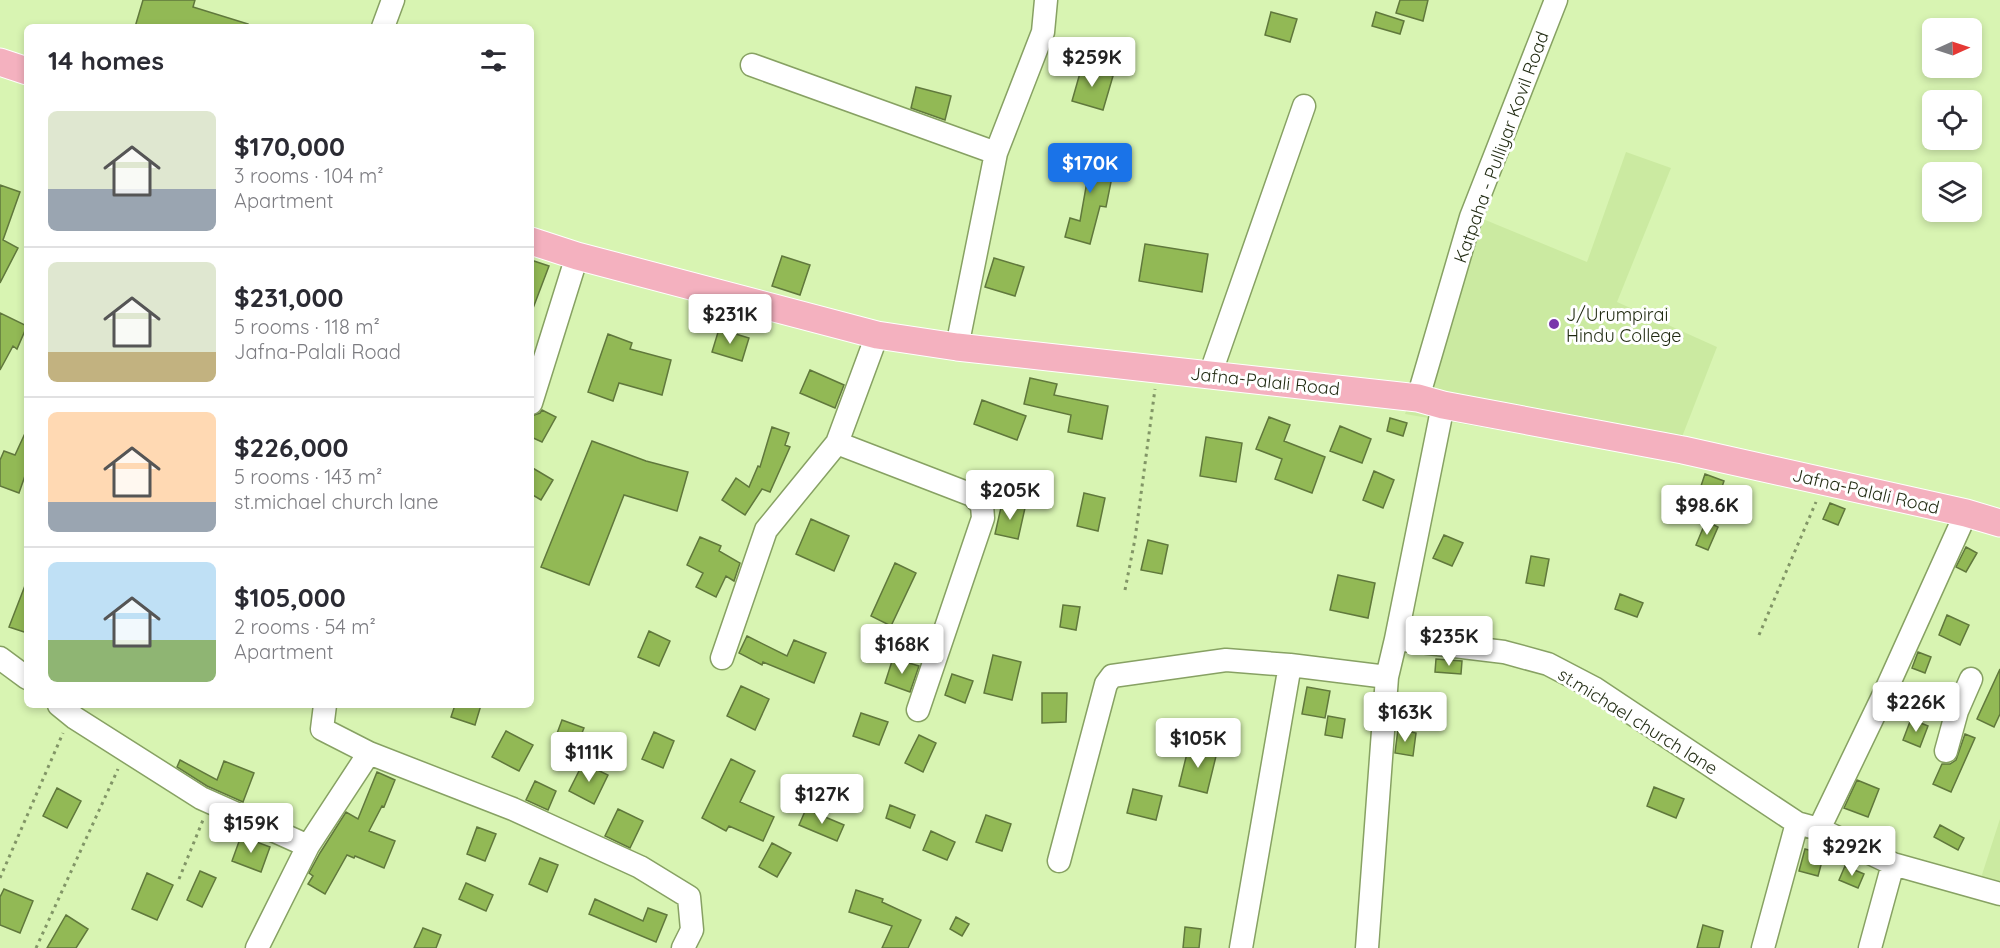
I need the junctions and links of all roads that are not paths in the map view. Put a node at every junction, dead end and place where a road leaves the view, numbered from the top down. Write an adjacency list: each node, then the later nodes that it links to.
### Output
1 (393, 0): 4 (street)
2 (1046, 0): 9 (street)
3 (1556, 0): 16 (street, Katpaha - Pulliyar Kovil Road)
4 (384, 24)
5 (0, 62): 7 (main road)
6 (752, 65): 9 (street)
7 (24, 70)
8 (1304, 106): 14 (street)
9 (996, 153): 13 (street)
10 (534, 241): 11 (main road, Jafna-Palali Road)
11 (577, 256): 12 (main road, Jafna-Palali Road); 15 (street)
12 (877, 335): 13 (main road, Jafna-Palali Road); 17 (street)
13 (957, 347): 14 (main road, Jafna-Palali Road)
14 (1210, 375): 16 (main road, Jafna-Palali Road)
15 (534, 393)
16 (1430, 402): 18 (main road, Jafna-Palali Road); 20 (street)
17 (837, 443): 22 (street); 30 (street)
18 (1966, 513): 19 (main road, Jafna-Palali Road); 27 (street)
19 (2000, 523)
20 (1396, 639): 25 (street); 34 (street, st.michael church lane)
21 (0, 658): 24 (street)
22 (722, 658)
23 (1290, 665): 25 (street); 37 (street); 42 (street)
24 (24, 676)
25 (1387, 677): 43 (street)
26 (1971, 679): 31 (street)
27 (1886, 690): 31 (street); 35 (street)
28 (325, 708): 33 (street)
29 (65, 710): 36 (street)
30 (918, 710)
31 (1957, 711): 32 (street)
32 (1946, 751)
33 (369, 753): 36 (street); 41 (street)
34 (1797, 823): 35 (street, st.michael church lane); 44 (street)
35 (1819, 829): 38 (street, st.michael church lane)
36 (308, 846): 40 (street)
37 (1059, 861)
38 (1893, 864): 39 (street, st.michael church lane); 45 (street)
39 (2000, 894)
40 (257, 948)
41 (683, 948)
42 (1241, 948)
43 (1367, 948)
44 (1763, 948)
45 (1870, 948)

